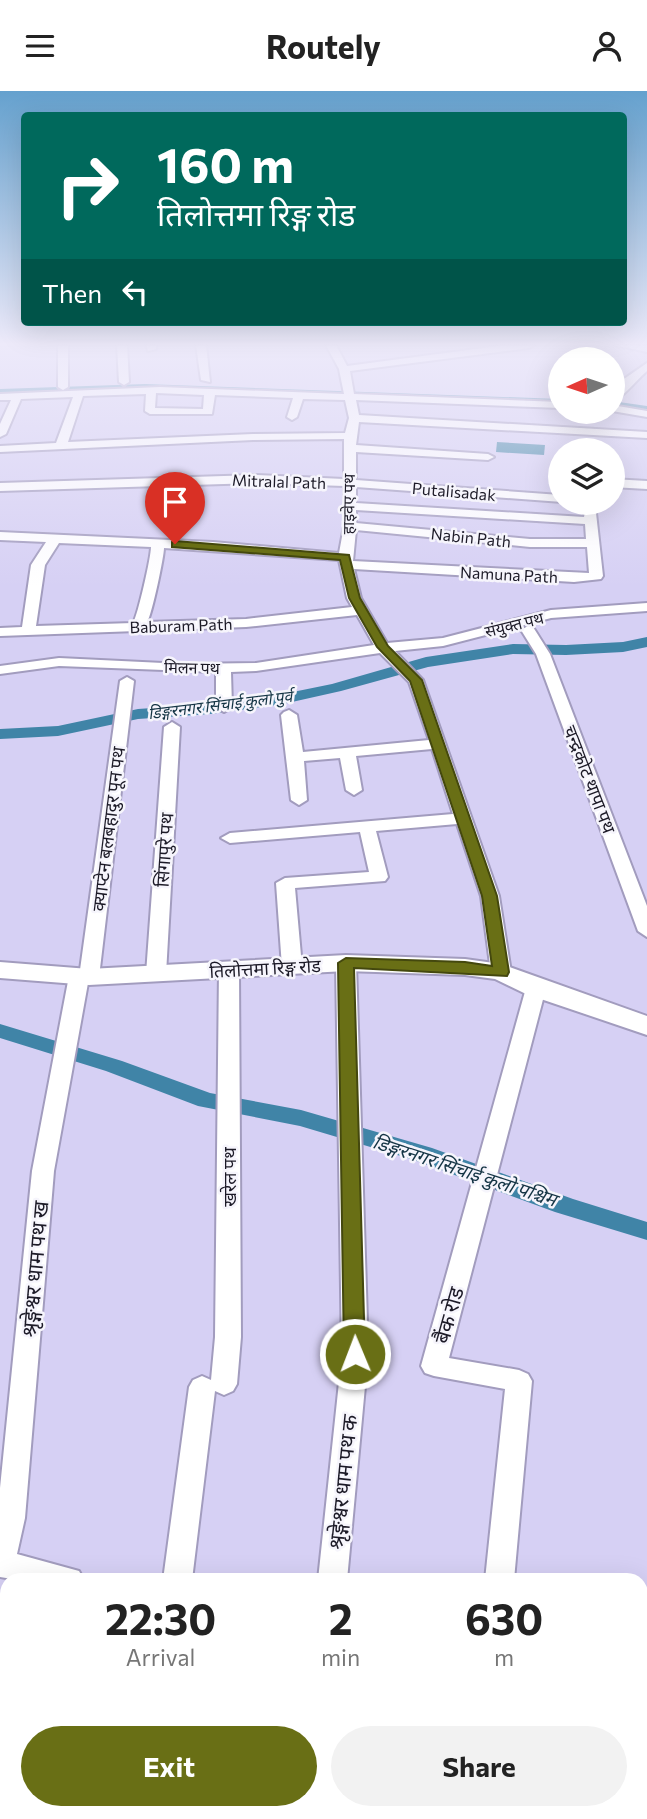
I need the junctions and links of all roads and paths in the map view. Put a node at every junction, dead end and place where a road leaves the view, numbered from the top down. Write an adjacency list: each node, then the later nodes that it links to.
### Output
1 (68, 426): 6 (street)
2 (353, 426): 5 (street, हाइवेए पथ)
3 (486, 426): 4 (street)
4 (647, 435)
5 (350, 442): 6 (street); 8 (street); 9 (street, हाइवेए पथ)
6 (61, 445): 7 (street)
7 (0, 449)
8 (488, 457)
9 (349, 483): 12 (street, Mitralal Path); 13 (street, Putalisadak); 14 (street, हाइवेए पथ)
10 (625, 483): 11 (street)
11 (647, 485)
12 (0, 487)
13 (548, 498)
14 (349, 506): 16 (street); 17 (street, हाइवेए पथ)
15 (590, 515): 16 (street, Namuna Path)
16 (592, 521): 20 (street, Namuna Path)
17 (350, 526): 20 (street, Nabin Path); 22 (street, हाइवेए पथ)
18 (0, 536): 19 (street)
19 (54, 540): 21 (street); 29 (street)
20 (593, 543): 22 (street, Namuna Path)
21 (157, 544): 22 (street); 27 (street)
22 (346, 561): 25 (street, हाइवेए पथ)
23 (593, 596): 26 (street)
24 (647, 607): 26 (street, संयुक्त पथ)
25 (361, 610): 27 (street, Baburam Path); 31 (street, हाइवेए पथ)
26 (601, 610): 31 (street, संयुक्त पथ)
27 (137, 627): 29 (street, Baburam Path)
28 (528, 630): 46 (street, चन्द्रकोट थापा पथ)
29 (28, 631): 30 (street, Baburam Path)
30 (0, 632)
31 (383, 647): 32 (street, मिलन पथ); 38 (street, हाइवेए पथ)
32 (223, 668): 33 (street, मिलन पथ); 35 (street)
33 (0, 670)
34 (127, 681): 53 (street, क्याप्टेन बलबहादुर पून पथ)
35 (224, 707)
36 (289, 715): 40 (street)
37 (172, 727): 52 (street, सिंगापुरे पथ)
38 (438, 744): 39 (street); 43 (street, हाइवेए पथ)
39 (347, 753): 40 (street); 41 (street)
40 (296, 757): 42 (street)
41 (354, 790)
42 (299, 800)
43 (462, 818): 44 (street); 51 (street, हाइवेए पथ)
44 (368, 827): 45 (street); 48 (street)
45 (230, 838)
46 (647, 931)
47 (346, 963): 48 (street, तिलोत्तमा रिङ्ग रोड); 51 (street, तिलोत्तमा रिङ्ग रोड); 60 (street, श्रृङ्गेश्वर धाम पथ क)
48 (292, 967): 50 (street, तिलोत्तमा रिङ्ग रोड)
49 (0, 970): 53 (street, तिलोत्तमा रिङ्ग रोड)
50 (229, 970): 52 (street, तिलोत्तमा रिङ्ग रोड); 59 (street, खरेल पथ)
51 (501, 972): 54 (street, तिलोत्तमा रिङ्ग रोड)
52 (156, 974): 53 (street, तिलोत्तमा रिङ्ग रोड)
53 (84, 976): 56 (street, श्रृङ्गेश्वर धाम पथ ख)
54 (536, 988): 55 (street, तिलोत्तमा रिङ्ग रोड); 61 (street, बैंक रोड)
55 (647, 1026)
56 (6, 1517): 57 (street, श्रृङ्गेश्वर धाम पथ ख)
57 (0, 1563): 58 (street)
58 (41, 1573)
59 (178, 1573)
60 (333, 1573)
61 (500, 1573)

